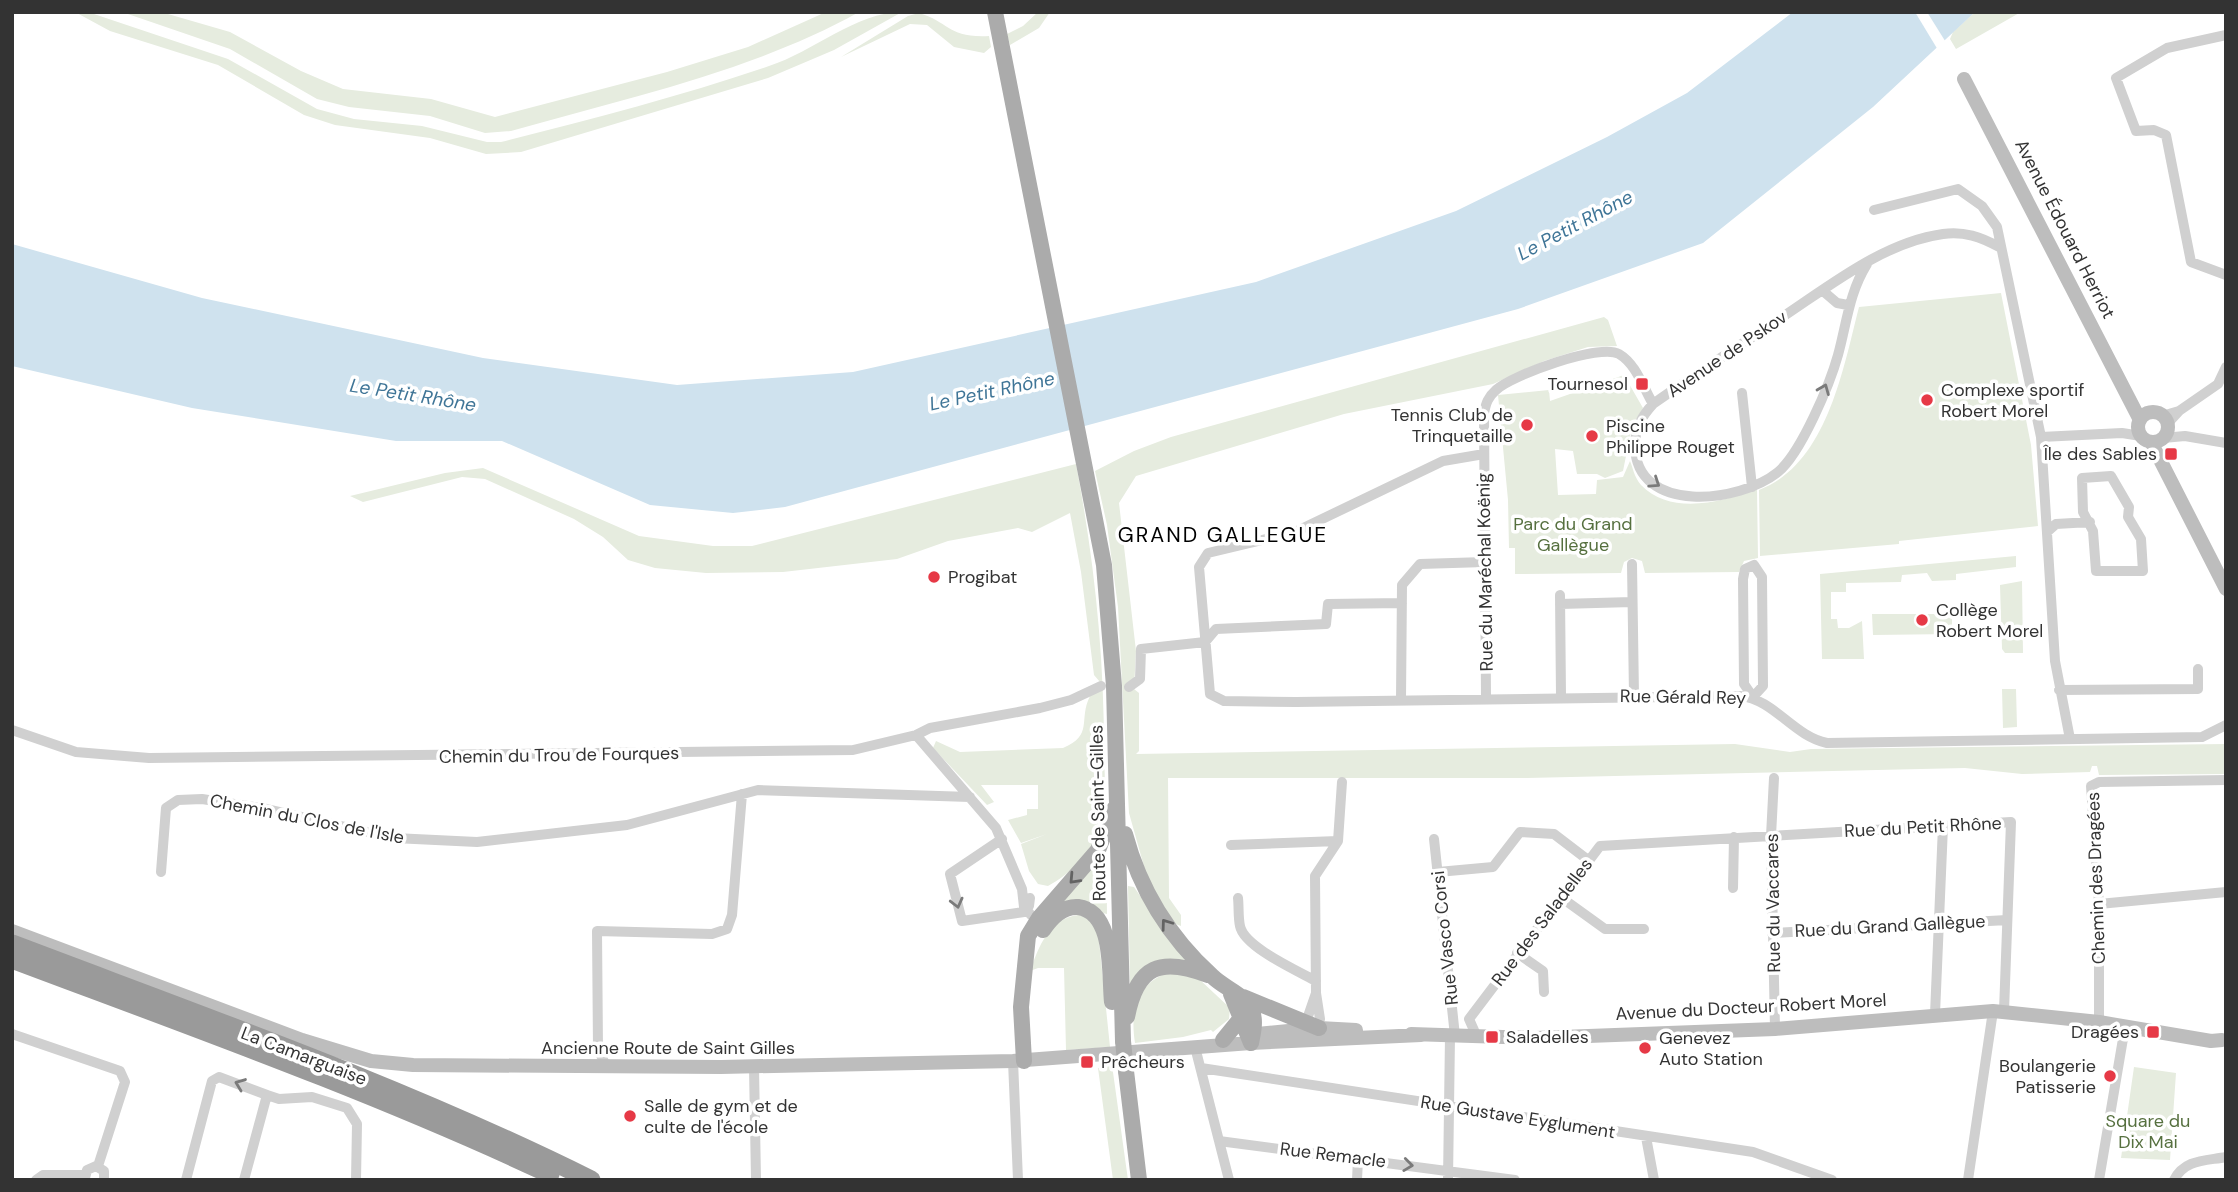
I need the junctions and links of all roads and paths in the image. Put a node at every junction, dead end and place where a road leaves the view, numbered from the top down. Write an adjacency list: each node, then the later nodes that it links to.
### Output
1 (995, 12): 44 (main road, Route de Saint-Gilles)
2 (2226, 35): 7 (street)
3 (1964, 79): 13 (street, Avenue Édouard Herriot)
4 (1874, 210): 5 (street)
5 (1999, 247): 6 (street, Avenue de Pskov); 14 (street)
6 (1867, 264): 8 (street, Avenue de Pskov); 9 (street, Avenue de Pskov)
7 (2226, 275)
8 (1823, 290): 9 (street); 12 (street, Avenue de Pskov)
9 (1848, 306): 17 (street, Avenue de Pskov, one-way to 9)
10 (2226, 366): 13 (street)
11 (1742, 393): 17 (street)
12 (1653, 404): 16 (street, Rue du Maréchal Koënig); 17 (street, Avenue de Pskov, one-way to 17)
13 (2154, 428): 14 (street); 15 (street); 22 (street, Avenue Édouard Herriot)
14 (2041, 438): 19 (street)
15 (2226, 443)
16 (1484, 454): 20 (street, Rue du Maréchal Koënig); 25 (street)
17 (1752, 486)
18 (2090, 522): 18 (street); 19 (street)
19 (2047, 532): 29 (street)
20 (1485, 562): 24 (street); 33 (street, Rue du Maréchal Koënig)
21 (1632, 564): 23 (street)
22 (2226, 589)
23 (1632, 601): 30 (street); 31 (street)
24 (1402, 603): 25 (street); 34 (street)
25 (1205, 642): 28 (street); 34 (street, Rue Gérald Rey)
26 (2198, 669): 29 (street)
27 (1101, 686): 37 (street, Chemin du Trou de Fourques)
28 (1129, 687)
29 (2059, 691): 38 (street)
30 (1561, 696): 31 (street, Rue Gérald Rey); 33 (street, Rue Gérald Rey)
31 (1634, 696): 32 (street, Rue Gérald Rey)
32 (1753, 697): 32 (street); 38 (street, Rue Gérald Rey)
33 (1486, 698): 34 (street, Rue Gérald Rey)
34 (1401, 699)
35 (2226, 725): 38 (street, Rue Gérald Rey)
36 (12, 730): 37 (street, Chemin du Trou de Fourques)
37 (916, 735): 43 (street)
38 (2070, 738)
39 (1774, 778): 46 (street, Rue du Vaccares)
40 (2226, 780): 61 (street, Chemin des Dragées)
41 (1342, 782): 50 (street)
42 (742, 794): 43 (street, Chemin du Clos de l'Isle); 53 (street, Chemin du Clos de l'Isle); 95 (street)
43 (970, 797): 48 (street)
44 (1118, 799): 62 (main road, one-way to 62); 71 (main road, one-way to 44); 90 (main road, Route de Saint-Gilles)
45 (1943, 826): 46 (street, Rue du Petit Rhône); 63 (street, Rue du Petit Rhône); 64 (street)
46 (1771, 836): 47 (street, Rue des Saladelles); 67 (street, Rue du Vaccares)
47 (1734, 837): 52 (street, Rue des Saladelles); 55 (street)
48 (1003, 839): 56 (street); 62 (street, one-way to 62)
49 (1434, 839): 54 (street, Rue Vasco Corsi)
50 (1338, 841): 51 (street); 72 (street)
51 (1231, 845)
52 (1588, 860): 54 (street); 60 (street, Rue des Saladelles)
53 (161, 872)
54 (1438, 872): 77 (street, Rue Vasco Corsi)
55 (1733, 888)
56 (1022, 889): 58 (street); 62 (street)
57 (2226, 892): 61 (street)
58 (1030, 898): 62 (street); 62 (street)
59 (1238, 898): 72 (street)
60 (1562, 898): 65 (street); 69 (street, Rue des Saladelles)
61 (2099, 904): 80 (street, Chemin des Dragées)
62 (1041, 914): 90 (main road); 93 (main road)
63 (2007, 920): 64 (street, Rue du Grand Gallègue); 75 (street, Rue du Petit Rhône)
64 (1938, 923): 67 (street, Rue du Grand Gallègue); 76 (street)
65 (1644, 929)
66 (12, 931): 95 (street, Ancienne Route de Saint Gilles)
67 (1772, 933): 82 (street, Rue du Vaccares)
68 (12, 944): 112 (highway, La Camarguaise)
69 (1517, 953): 73 (street); 79 (street, Rue des Saladelles)
70 (12, 959): 111 (highway, La Camarguaise)
71 (1211, 975): 74 (main road); 90 (main road)
72 (1316, 981): 83 (street)
73 (1544, 992)
74 (1236, 994): 78 (main road); 83 (main road); 86 (main road)
75 (1998, 1011): 76 (street, Avenue du Docteur Robert Morel); 80 (street, Avenue du Docteur Robert Morel); 121 (street, Rue du Petit Rhône)
76 (1935, 1014): 82 (street, Avenue du Docteur Robert Morel)
77 (1453, 1016): 79 (street); 85 (street, Rue Vasco Corsi)
78 (1241, 1018): 86 (main road); 88 (main road)
79 (1469, 1019): 87 (street)
80 (2099, 1022): 81 (street, Avenue du Docteur Robert Morel)
81 (2125, 1027): 89 (street, Avenue du Docteur Robert Morel); 122 (street)
82 (1775, 1029): 87 (street, Avenue du Docteur Robert Morel)
83 (1308, 1030): 85 (street, Avenue du Docteur Robert Morel); 86 (street, Avenue du Docteur Robert Morel)
84 (12, 1034): 103 (street)
85 (1452, 1036): 87 (street, Avenue du Docteur Robert Morel); 98 (street, Rue Vasco Corsi)
86 (1250, 1037): 88 (street, Avenue du Docteur Robert Morel); 91 (street, Avenue du Docteur Robert Morel)
87 (1477, 1037)
88 (1223, 1040): 91 (street, Avenue du Docteur Robert Morel)
89 (2224, 1040)
90 (1123, 1041): 115 (main road, Route de Saint-Gilles, bridge)
91 (1195, 1047): 92 (street, Avenue du Docteur Robert Morel); 96 (street)
92 (1112, 1055): 93 (street, Ancienne Route de Saint Gilles)
93 (1018, 1061): 94 (street, Ancienne Route de Saint Gilles); 114 (street)
94 (754, 1067): 95 (street, Ancienne Route de Saint Gilles); 113 (street)
95 (607, 1068)
96 (1201, 1068): 98 (street, Rue Gustave Eyglument); 100 (street)
97 (267, 1095): 108 (street, one-way to 108); 109 (street); 110 (street)
98 (1449, 1107): 99 (street, Rue Gustave Eyglument); 104 (street, Rue Vasco Corsi)
99 (1646, 1137): 119 (street); 120 (street, Rue Gustave Eyglument)
100 (1219, 1141): 102 (street, Rue Remacle); 116 (street)
101 (2226, 1157): 123 (street)
102 (1357, 1158): 104 (street, Rue Remacle, one-way to 104); 117 (street)
103 (98, 1166): 105 (street); 107 (street)
104 (1448, 1175): 118 (street, Rue Remacle)
105 (85, 1177): 106 (street)
106 (36, 1180)
107 (104, 1180)
108 (186, 1180)
109 (244, 1180)
110 (356, 1180)
111 (561, 1180)
112 (591, 1180)
113 (756, 1180)
114 (1018, 1180)
115 (1139, 1180)
116 (1229, 1180)
117 (1357, 1180)
118 (1515, 1180)
119 (1654, 1180)
120 (1832, 1180)
121 (1968, 1180)
122 (2099, 1180)
123 (2174, 1180)

